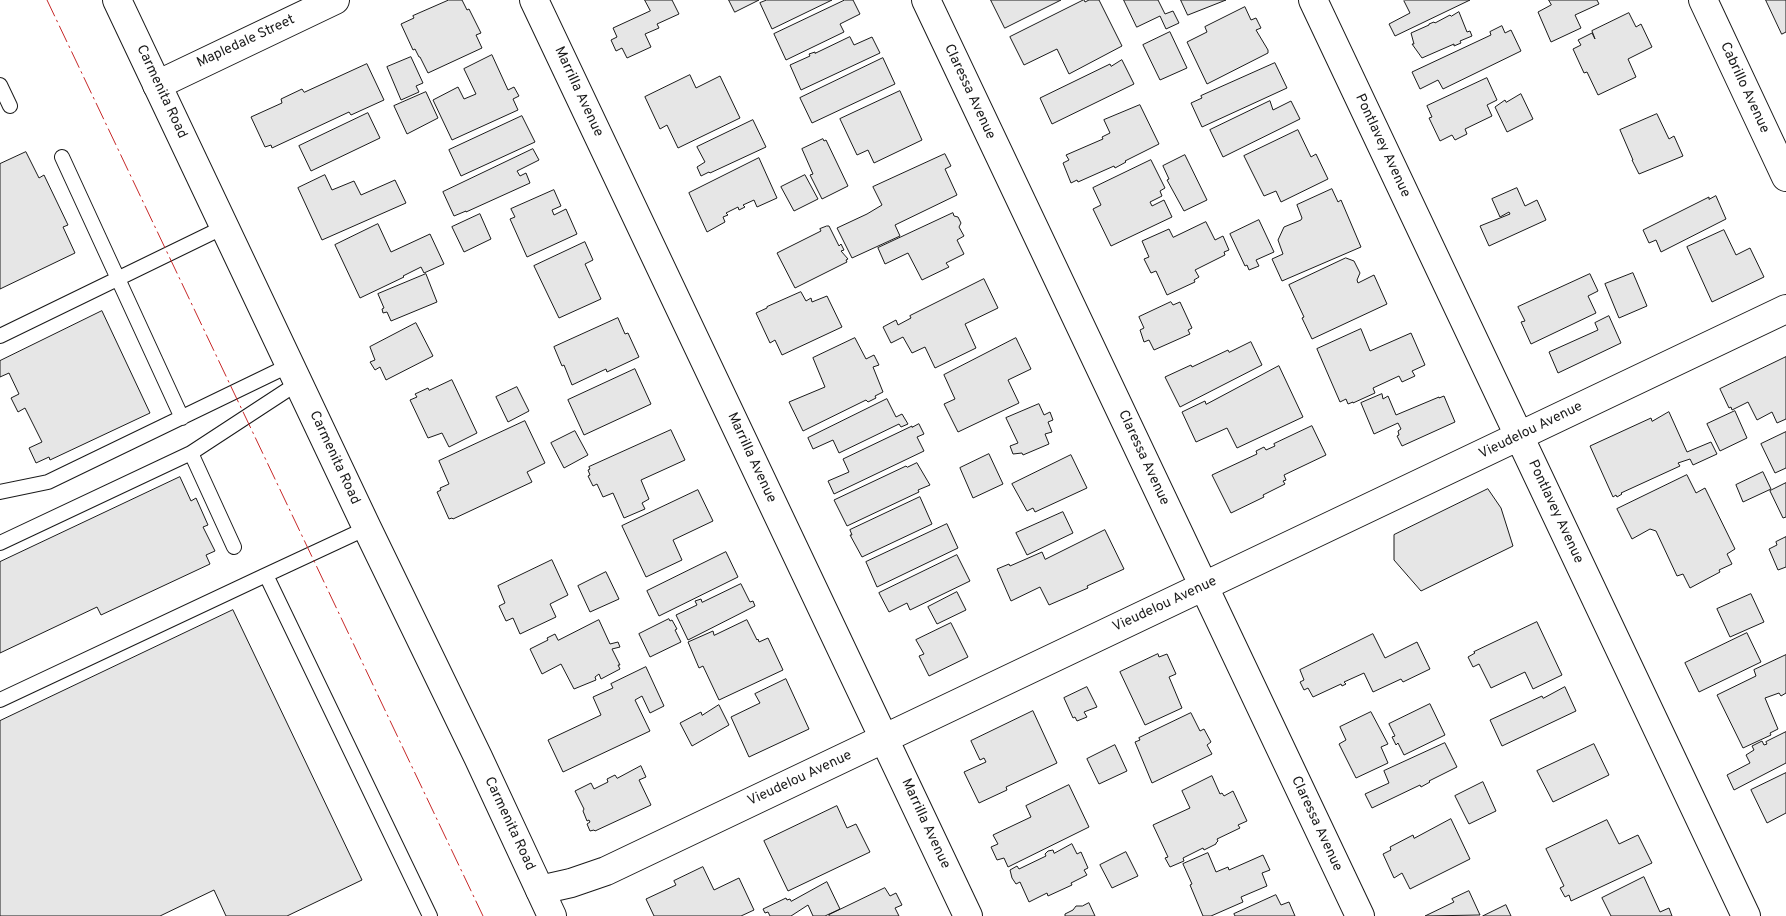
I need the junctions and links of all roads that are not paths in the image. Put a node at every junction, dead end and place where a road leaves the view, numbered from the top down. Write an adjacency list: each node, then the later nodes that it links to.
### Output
1 (117, 0): 8 (street, Carmenita Road)
2 (335, 0): 8 (street, Mapledale Street)
3 (534, 0): 27 (street, Marrilla Avenue)
4 (926, 0): 25 (street, Claressa Avenue)
5 (1313, 0): 18 (street, Pontlavey Avenue)
6 (1703, 0): 11 (street, Cabrillo Avenue)
7 (0, 85): 9 (lane)
8 (157, 85): 12 (street, Carmenita Road)
9 (10, 106)
10 (62, 157): 13 (lane)
11 (1786, 177)
12 (224, 226): 13 (lane); 16 (street, Carmenita Road)
13 (118, 279): 15 (lane); 17 (lane)
14 (1786, 309): 18 (street, Vieudelou Avenue)
15 (0, 336)
16 (294, 374): 17 (lane); 19 (lane); 21 (street, Carmenita Road)
17 (182, 418): 20 (lane)
18 (1519, 436): 25 (street, Vieudelou Avenue); 33 (street, Pontlavey Avenue)
19 (191, 453): 22 (lane); 23 (lane)
20 (0, 492)
21 (367, 528): 24 (lane); 28 (street, Carmenita Road)
22 (0, 543)
23 (234, 547)
24 (266, 575): 26 (lane); 29 (lane)
25 (1204, 587): 27 (street, Vieudelou Avenue); 32 (street, Claressa Avenue)
26 (0, 700)
27 (885, 739): 28 (street, Vieudelou Avenue); 31 (street, Marrilla Avenue)
28 (540, 890): 30 (street, Carmenita Road)
29 (430, 916)
30 (552, 916)
31 (968, 916)
32 (1360, 916)
33 (1746, 916)

